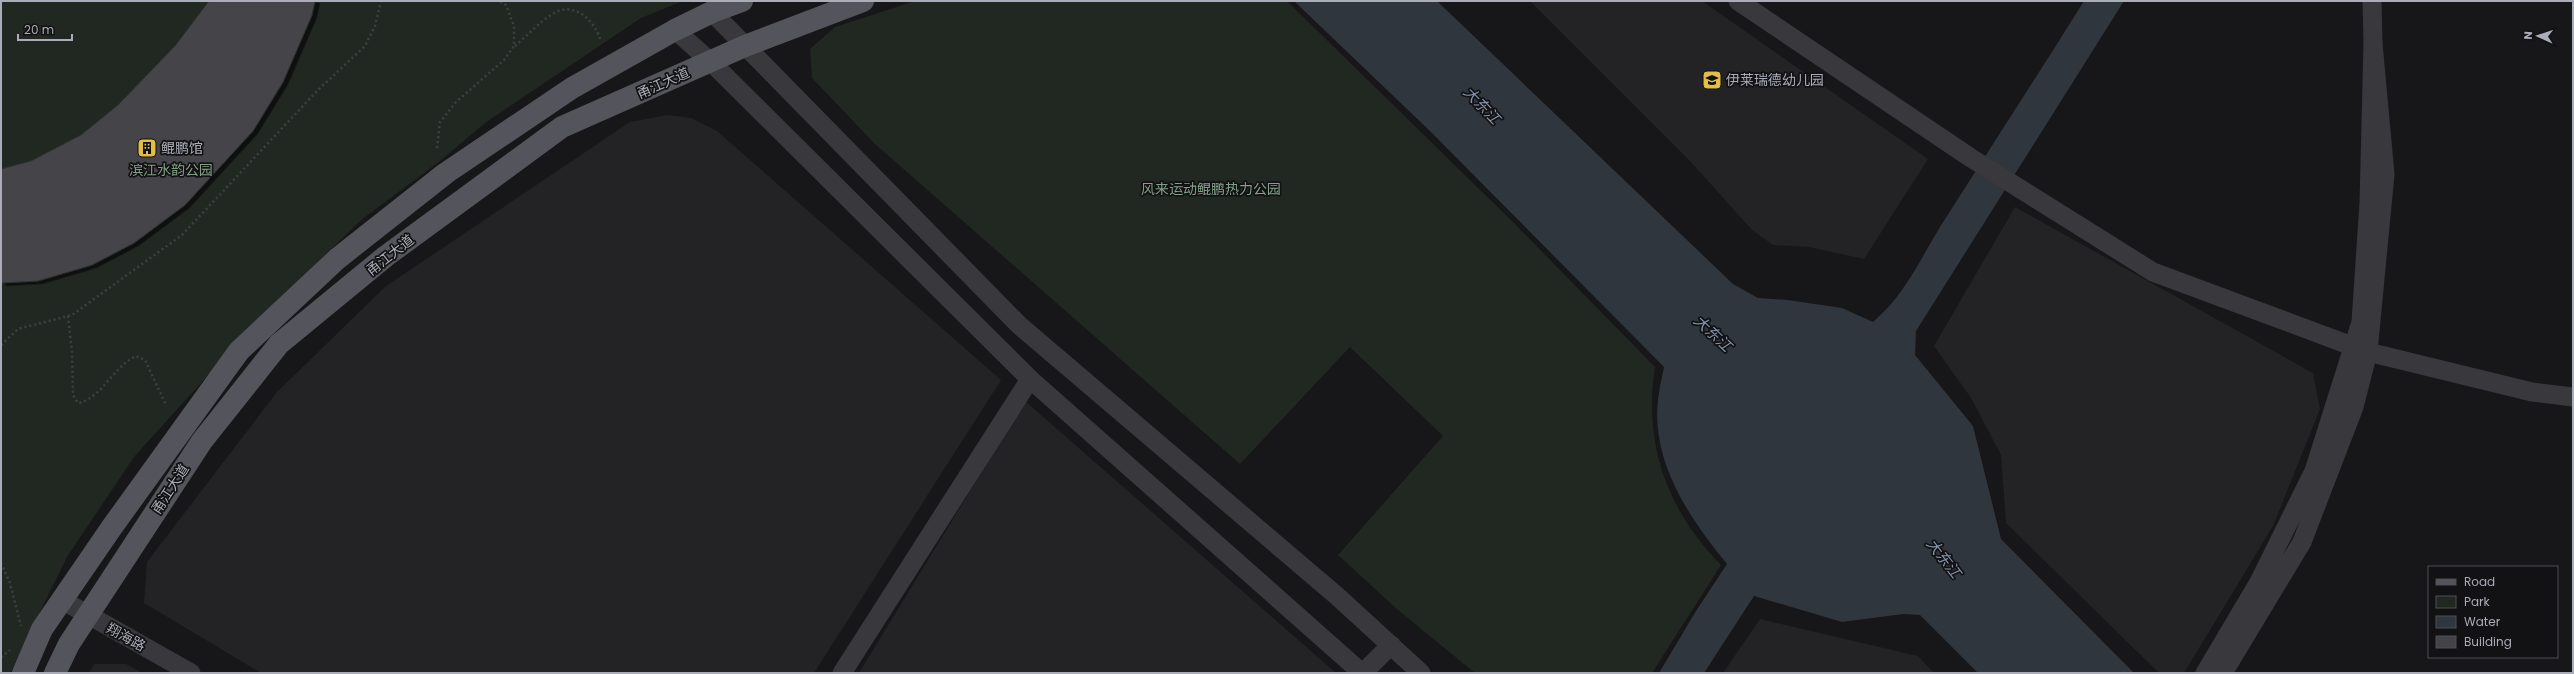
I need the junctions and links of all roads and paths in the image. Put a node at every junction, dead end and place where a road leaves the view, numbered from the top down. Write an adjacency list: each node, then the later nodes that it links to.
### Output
1 (381, 1): 14 (path)
2 (499, 1): 10 (path)
3 (742, 1): 7 (main road, 甬江大道)
4 (863, 1): 11 (main road, 甬江大道)
5 (1738, 1): 16 (street)
6 (2372, 1): 16 (street)
7 (712, 12): 8 (main road, 甬江大道); 11 (street)
8 (675, 30): 12 (street); 21 (main road, 甬江大道)
9 (600, 39): 10 (path)
10 (514, 46): 13 (path)
11 (745, 46): 12 (main road, 甬江大道); 24 (street)
12 (711, 62): 17 (street); 22 (main road, 甬江大道)
13 (437, 148)
14 (68, 316): 15 (path); 19 (path)
15 (1, 345)
16 (2360, 349): 18 (street); 33 (street); 34 (street)
17 (1030, 379): 30 (street); 31 (street)
18 (2573, 397)
19 (166, 405)
20 (1, 563): 23 (path)
21 (62, 600): 22 (street, 翔海路); 27 (main road, 甬江大道)
22 (88, 615): 28 (main road, 甬江大道); 29 (street, 翔海路)
23 (22, 630)
24 (1391, 645): 31 (street); 32 (street)
25 (12, 648): 26 (path)
26 (1, 657)
27 (23, 673)
28 (55, 673)
29 (191, 673)
30 (842, 673)
31 (1363, 673)
32 (1421, 673)
33 (2205, 673)
34 (2223, 673)

